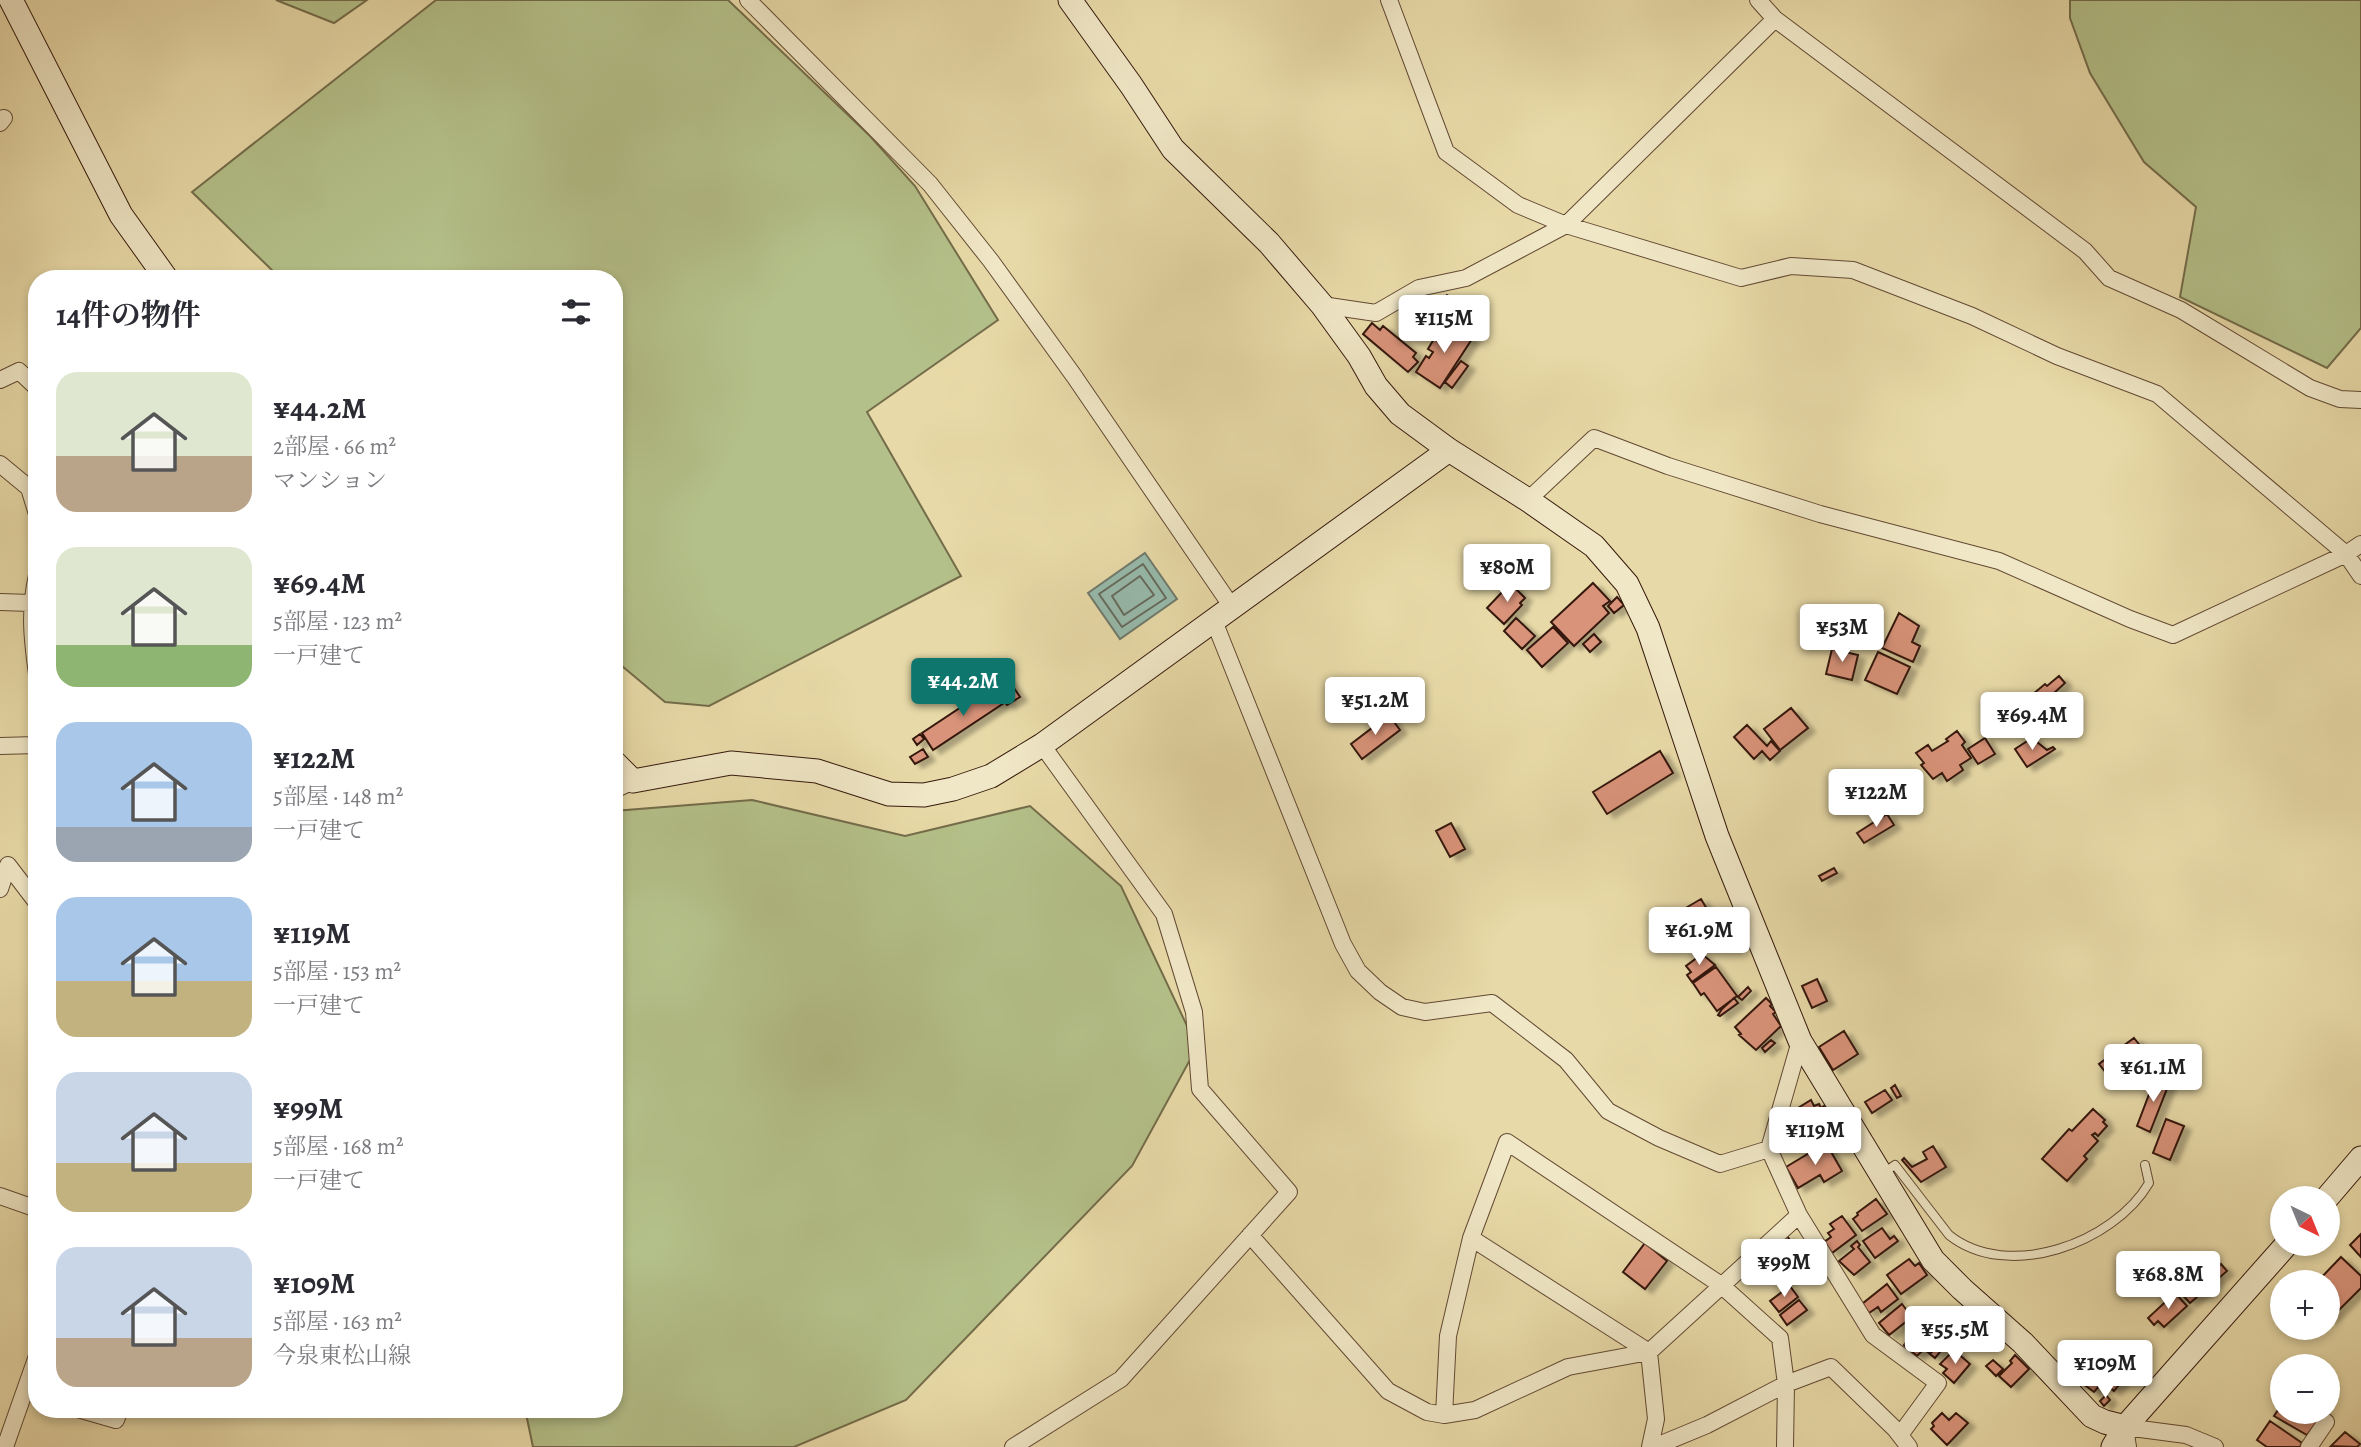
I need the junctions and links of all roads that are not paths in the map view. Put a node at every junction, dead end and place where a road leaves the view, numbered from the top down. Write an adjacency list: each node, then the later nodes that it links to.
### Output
1 (11, 0): 8 (street)
2 (748, 0): 22 (street)
3 (1070, 0): 9 (street)
4 (1390, 0): 7 (street)
5 (1758, 0): 6 (street)
6 (1774, 19): 7 (street); 12 (street)
7 (1566, 225): 9 (street); 18 (street)
8 (160, 270)
9 (1322, 305): 13 (street)
10 (0, 380): 11 (street)
11 (28, 380)
12 (2361, 400)
13 (1449, 450): 16 (street); 22 (street)
14 (0, 464): 15 (street)
15 (28, 482)
16 (1528, 500): 18 (street); 29 (street)
17 (2361, 544): 18 (street)
18 (2346, 554): 19 (street)
19 (2361, 576)
20 (0, 602): 21 (street)
21 (28, 603)
22 (1223, 614): 24 (street); 30 (street)
23 (28, 745): 25 (street)
24 (1042, 745): 26 (street); 38 (street)
25 (0, 746)
26 (623, 785)
27 (0, 889): 28 (street)
28 (28, 891)
29 (1800, 1041): 30 (street); 33 (street)
30 (1769, 1149): 37 (street)
31 (2361, 1158): 34 (street)
32 (2145, 1165): 33 (lane)
33 (1881, 1175): 47 (street)
34 (2337, 1186)
35 (0, 1196): 36 (street)
36 (28, 1206)
37 (1799, 1215): 41 (street); 48 (street)
38 (1250, 1235): 45 (street); 50 (street)
39 (1471, 1238): 41 (street); 42 (street); 45 (street)
40 (2277, 1256): 47 (street)
41 (1721, 1285): 42 (street); 43 (street)
42 (1649, 1352): 45 (street); 51 (street)
43 (1786, 1384): 48 (street); 51 (street); 52 (street)
44 (28, 1399): 49 (street)
45 (1444, 1415)
46 (2325, 1424): 55 (street)
47 (2127, 1437): 53 (street); 54 (street)
48 (1904, 1441)
49 (5, 1447)
50 (1013, 1447)
51 (1652, 1447)
52 (1785, 1447)
53 (2113, 1447)
54 (2215, 1447)
55 (2309, 1447)

